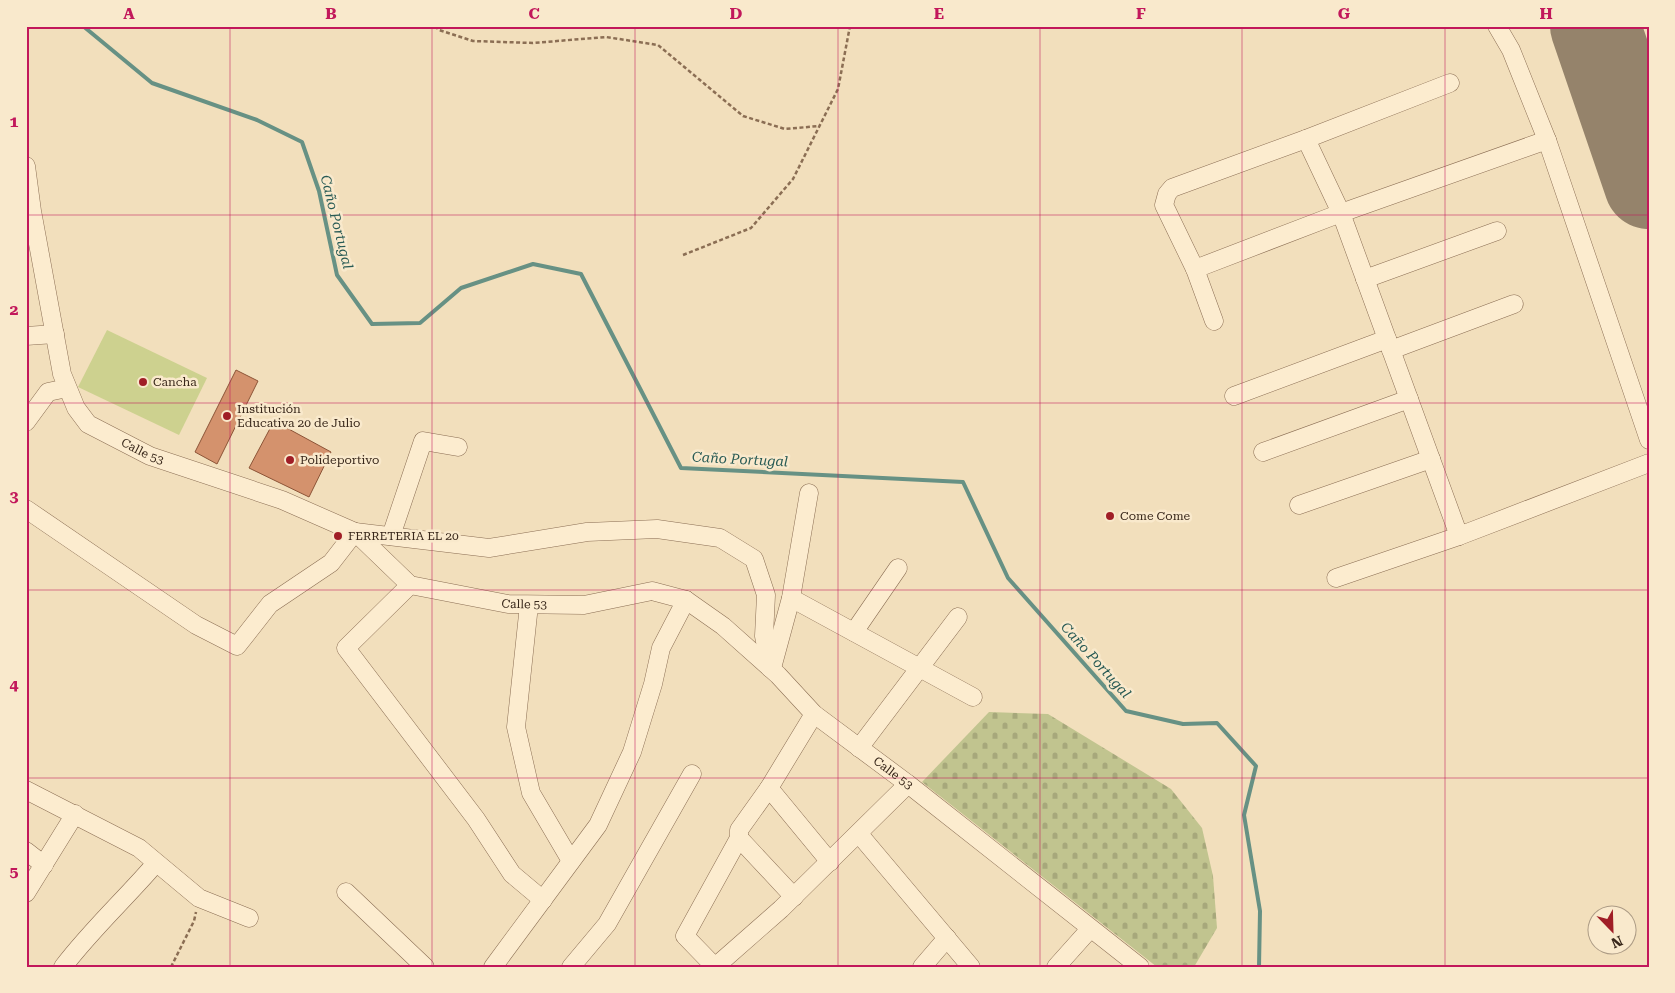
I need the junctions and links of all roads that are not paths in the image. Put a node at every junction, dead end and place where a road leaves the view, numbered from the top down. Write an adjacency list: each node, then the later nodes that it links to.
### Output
1 (1496, 26): 4 (street)
2 (1450, 83): 3 (street)
3 (1306, 139): 6 (street); 8 (street)
4 (1546, 140): 6 (street); 19 (street)
5 (26, 166): 12 (street, Calle 53)
6 (1341, 213): 8 (street); 9 (street)
7 (1497, 231): 9 (street)
8 (1195, 269): 11 (street)
9 (1365, 279): 14 (street)
10 (1514, 304): 14 (street)
11 (1214, 321)
12 (55, 334): 13 (street); 15 (street, Calle 53)
13 (26, 336)
14 (1389, 344): 16 (street); 17 (street)
15 (67, 388): 18 (street); 27 (street, Calle 53)
16 (1234, 396)
17 (1409, 399): 21 (street); 22 (street)
18 (26, 422)
19 (1649, 440)
20 (458, 446): 28 (street)
21 (1263, 452)
22 (1431, 459): 25 (street); 29 (street)
23 (1649, 463): 29 (street)
24 (809, 492): 33 (street)
25 (1299, 505)
26 (26, 509): 27 (street)
27 (355, 532): 28 (street); 32 (street, Calle 53)
28 (391, 536): 38 (street)
29 (1459, 536): 31 (street)
30 (898, 568): 37 (street)
31 (1336, 578)
32 (410, 586): 35 (street, Calle 53); 58 (street)
33 (791, 598): 37 (street); 38 (street)
34 (686, 600): 35 (street, Calle 53); 38 (street, Calle 53); 51 (street)
35 (529, 605): 51 (street)
36 (958, 617): 39 (street)
37 (854, 632): 39 (street)
38 (771, 668): 41 (street, Calle 53)
39 (921, 668): 40 (street); 42 (street)
40 (974, 697)
41 (814, 714): 42 (street, Calle 53); 45 (street)
42 (859, 748): 44 (street, Calle 53)
43 (692, 774): 65 (street)
44 (908, 784): 48 (street); 60 (street, Calle 53)
45 (769, 788): 49 (street); 52 (street)
46 (26, 790): 47 (street)
47 (75, 814): 53 (street); 54 (street)
48 (859, 834): 52 (street); 61 (street)
49 (739, 838): 57 (street); 66 (street)
50 (26, 850): 54 (street)
51 (571, 862): 58 (street)
52 (830, 862): 57 (street)
53 (156, 863): 59 (street); 62 (street)
54 (44, 865): 56 (street)
55 (346, 892): 63 (street)
56 (26, 893)
57 (794, 897): 66 (street)
58 (543, 900): 64 (street)
59 (249, 918)
60 (1090, 928): 69 (street); 70 (street, Calle 53)
61 (947, 938): 67 (street); 68 (street)
62 (63, 967)
63 (425, 967)
64 (493, 967)
65 (571, 967)
66 (715, 967)
67 (922, 967)
68 (971, 967)
69 (1056, 967)
70 (1140, 967)

